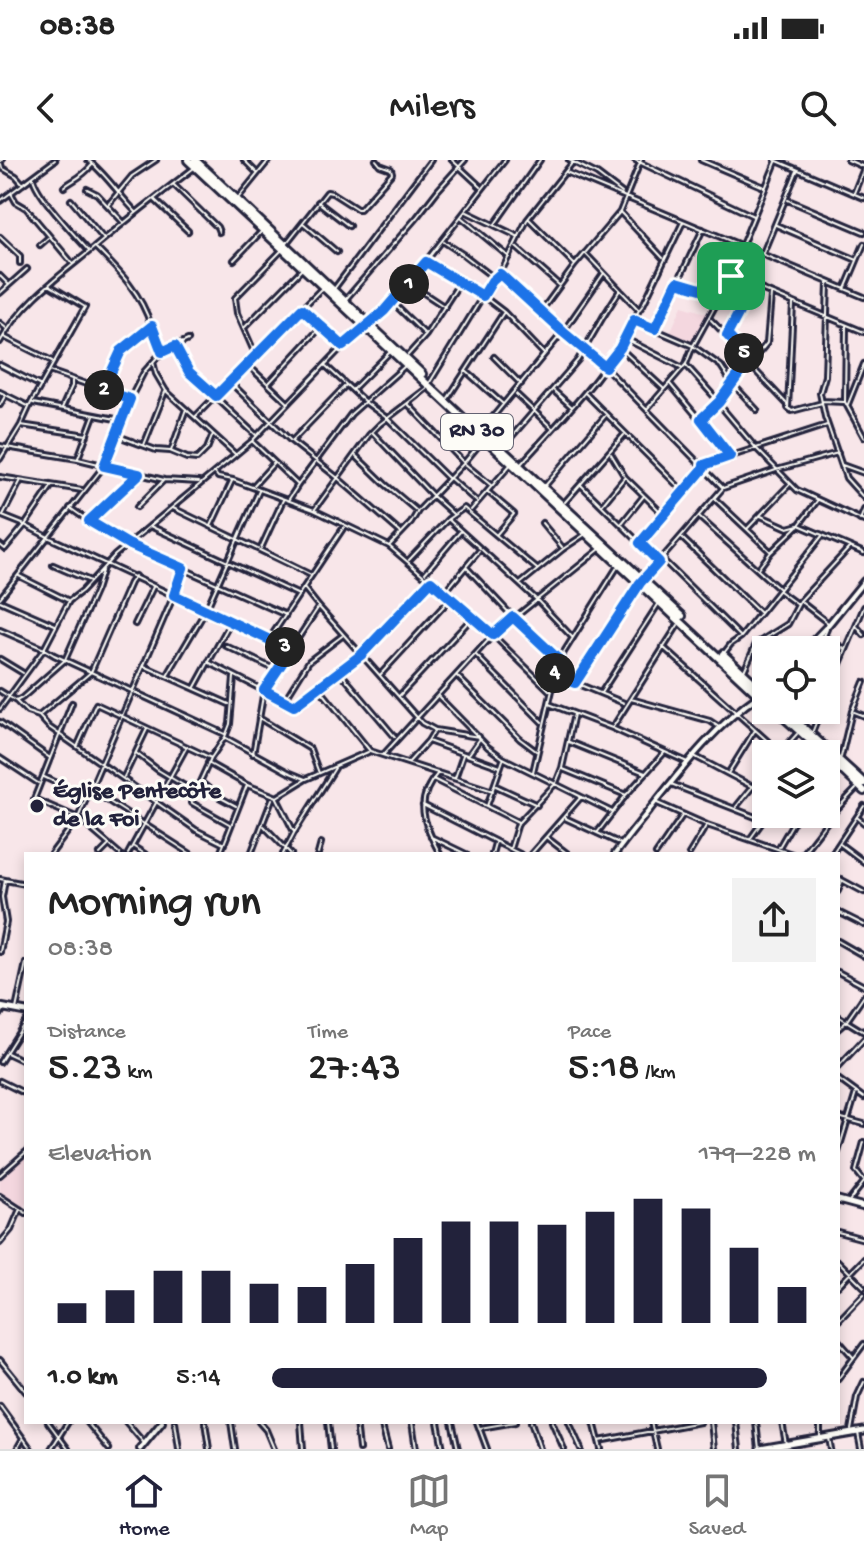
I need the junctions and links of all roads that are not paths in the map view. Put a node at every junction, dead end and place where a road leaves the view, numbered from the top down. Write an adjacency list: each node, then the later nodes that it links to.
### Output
1 (55, 160): 27 (street)
2 (88, 160): 20 (street)
3 (156, 160): 34 (street)
4 (188, 160): 21 (main road, RN 30)
5 (244, 160): 26 (street)
6 (269, 160): 26 (street)
7 (376, 160): 44 (street)
8 (431, 160): 102 (street)
9 (452, 160): 22 (street)
10 (465, 160): 22 (street)
11 (505, 160): 32 (street)
12 (540, 160): 55 (street)
13 (635, 160): 18 (street)
14 (701, 160): 31 (street)
15 (776, 160): 24 (street); 31 (street)
16 (848, 160): 23 (street)
17 (571, 161): 25 (street); 37 (street)
18 (640, 161): 37 (street); 49 (street)
19 (1, 162): 29 (street)
20 (93, 164): 30 (street); 34 (street)
21 (195, 164): 28 (street); 40 (main road, RN 30); 60 (main road, RN 30)
22 (459, 167): 32 (street); 110 (street)
23 (864, 168): 36 (street)
24 (797, 169): 36 (street); 41 (street)
25 (566, 172): 37 (street); 51 (street)
26 (258, 173): 40 (street)
27 (33, 178): 29 (street); 74 (street)
28 (173, 184): 39 (street); 61 (street)
29 (23, 185): 35 (street)
30 (64, 187)
31 (765, 187): 49 (street)
32 (482, 188): 46 (street)
33 (87, 189): 45 (street)
34 (117, 192): 45 (street); 48 (street)
35 (11, 193): 43 (street); 64 (street)
36 (854, 193): 38 (street)
37 (626, 196): 47 (street); 52 (street)
38 (864, 198)
39 (153, 199): 48 (street); 59 (street)
40 (237, 199): 73 (main road, RN 30)
41 (786, 199): 56 (street); 62 (street)
42 (71, 200): 66 (street)
43 (0, 201)
44 (318, 202): 54 (street); 57 (street)
45 (108, 205): 53 (street)
46 (466, 211): 50 (street); 55 (street)
47 (620, 212): 76 (street); 79 (street)
48 (136, 213): 53 (street)
49 (753, 216): 71 (street)
50 (461, 217): 67 (street); 78 (street)
51 (528, 219): 65 (street); 85 (street)
52 (683, 221): 58 (street); 79 (street)
53 (124, 223): 66 (street)
54 (302, 223): 73 (street); 75 (street)
55 (495, 224): 65 (street)
56 (775, 224): 77 (street); 81 (street)
57 (349, 226)
58 (703, 229): 71 (street); 94 (street)
59 (188, 231)
60 (262, 231): 73 (main road, RN 30); 80 (street)
61 (219, 232)
62 (864, 232)
63 (0, 237): 83 (street)
64 (49, 237): 69 (street); 84 (street)
65 (519, 237): 70 (street)
66 (104, 239): 72 (street)
67 (443, 241): 82 (street); 92 (street)
68 (864, 244): 81 (street)
69 (40, 245)
70 (515, 246): 78 (street); 99 (street)
71 (741, 246): 77 (street); 91 (street)
72 (95, 247): 74 (street); 124 (street)
73 (284, 247): 86 (main road, RN 30); 102 (main road, RN 30); 126 (street)
74 (89, 251): 84 (street)
75 (337, 252)
76 (585, 253): 85 (street); 88 (street)
77 (762, 255): 96 (street)
78 (509, 257): 89 (street)
79 (665, 259): 115 (street)
80 (234, 260)
81 (857, 260): 104 (street)
82 (426, 262): 93 (street); 95 (street)
83 (20, 263)
84 (73, 264): 98 (street)
85 (575, 265): 99 (street)
86 (302, 268): 101 (main road, RN 30); 126 (street)
87 (27, 269): 97 (street)
88 (604, 273): 103 (street); 129 (street)
89 (500, 274): 92 (street); 116 (street)
90 (0, 276): 97 (street)
91 (731, 276): 100 (street); 107 (street)
92 (495, 279): 108 (street)
93 (460, 281): 108 (street); 113 (street)
94 (677, 282): 107 (street); 128 (street)
95 (409, 283): 111 (street); 113 (street)
96 (828, 283): 104 (street); 119 (street)
97 (9, 285): 105 (street)
98 (48, 285): 127 (street); 147 (street)
99 (560, 286): 116 (street)
100 (753, 286): 106 (street); 132 (street)
101 (323, 287): 114 (street); 122 (main road, RN 30)
102 (333, 290): 110 (main road, RN 30)
103 (620, 290): 115 (street); 141 (street)
104 (845, 290): 109 (street)
105 (0, 293)
106 (771, 293): 112 (street); 150 (street)
107 (721, 295): 118 (street)
108 (483, 296): 117 (street); 166 (street)
109 (864, 297)
110 (345, 300): 122 (main road, RN 30)
111 (392, 301): 122 (street); 131 (street)
112 (793, 303): 119 (street); 192 (street)
113 (445, 308): 131 (street)
114 (302, 309): 125 (street); 145 (street)
115 (639, 310): 120 (street)
116 (542, 311): 129 (street)
117 (504, 312): 144 (street); 158 (street)
118 (709, 318): 132 (street); 139 (street)
119 (827, 318): 123 (street); 185 (street)
120 (634, 320): 128 (street); 134 (street)
121 (0, 323): 127 (street)
122 (367, 325): 138 (street); 142 (main road, RN 30); 149 (main road, RN 30)
123 (846, 325): 130 (street); 188 (street)
124 (152, 326): 143 (street); 172 (street)
125 (322, 326): 138 (street); 165 (street)
126 (244, 328): 145 (street)
127 (7, 329): 133 (street)
128 (655, 329): 139 (street)
129 (563, 332): 141 (street); 144 (street)
130 (864, 332)
131 (426, 335): 149 (street)
132 (727, 335): 150 (street)
133 (3, 336): 136 (street); 147 (street)
134 (625, 339): 140 (street); 157 (street)
135 (188, 340): 137 (street)
136 (0, 342)
137 (175, 346): 143 (street); 180 (street)
138 (343, 346): 155 (street)
139 (693, 346): 151 (street); 164 (street)
140 (620, 348): 156 (street); 171 (street)
141 (584, 350): 156 (street); 174 (street)
142 (391, 351): 149 (main road, RN 30); 173 (street)
143 (162, 352): 148 (street)
144 (545, 354): 167 (street)
145 (256, 357): 154 (street)
146 (494, 357): 167 (street)
147 (53, 362): 159 (street)
148 (153, 362): 175 (street); 182 (street)
149 (405, 362): 166 (main road, RN 30); 183 (street)
150 (750, 362): 164 (street); 192 (street)
151 (686, 364): 157 (street); 184 (street)
152 (864, 364): 188 (street)
153 (0, 365): 169 (street)
154 (248, 365): 162 (street); 165 (street)
155 (326, 365): 168 (street); 186 (street)
156 (605, 367): 178 (street); 196 (street)
157 (683, 368): 163 (street)
158 (465, 370): 181 (street); 191 (street)
159 (49, 371): 161 (street); 169 (street)
160 (77, 374): 161 (street)
161 (76, 381): 170 (street); 170 (street); 172 (street)
162 (230, 382): 180 (street); 205 (street)
163 (669, 383): 171 (street); 203 (street)
164 (732, 383): 184 (street); 198 (street)
165 (268, 384): 186 (street)
166 (430, 384): 181 (main road, RN 30 / RN 30); 187 (street); 213 (main road, RN 30)
167 (521, 384): 177 (street)
168 (347, 385): 173 (street); 218 (street)
169 (41, 386): 190 (street)
170 (72, 386): 194 (street)
171 (664, 389): 196 (street)
172 (103, 390): 182 (street)
173 (352, 390): 183 (street)
174 (553, 390): 193 (street); 197 (street)
175 (166, 391): 195 (street); 219 (street)
176 (0, 392): 179 (street)
177 (514, 392): 191 (street); 197 (street)
178 (585, 393): 193 (street); 200 (street)
179 (6, 395): 189 (street); 190 (street)
180 (216, 396): 201 (street); 215 (street)
181 (448, 398): 213 (main road, RN 30 / RN 30)
182 (130, 399): 204 (street)
183 (365, 402): 202 (street); 233 (street)
184 (718, 402): 203 (street); 222 (street)
185 (821, 402): 188 (street); 192 (street); 207 (street)
186 (288, 403): 205 (street)
187 (408, 403): 202 (street); 234 (street)
188 (846, 404): 216 (street)
189 (0, 405)
190 (30, 405): 194 (street); 206 (street)
191 (504, 405): 213 (street)
192 (788, 405)
193 (572, 407): 208 (street)
194 (61, 409): 199 (street)
195 (186, 409): 201 (street); 224 (street)
196 (647, 409): 239 (street)
197 (533, 410): 208 (street); 223 (street)
198 (757, 410)
199 (94, 415): 204 (street); 212 (street)
200 (606, 415): 211 (street); 258 (street)
201 (195, 417): 210 (street)
202 (388, 419): 209 (street); 246 (street)
203 (701, 419): 229 (street)
204 (122, 420): 214 (street)
205 (271, 421): 215 (street); 218 (street)
206 (21, 425): 212 (street); 221 (street)
207 (828, 425): 222 (street); 226 (street)
208 (552, 429): 238 (street)
209 (372, 432): 228 (street); 264 (street)
210 (213, 434): 224 (street); 227 (street)
211 (625, 434): 225 (street); 263 (street)
212 (87, 435): 231 (street)
213 (482, 435): 223 (main road, RN 30 / RN 30); 234 (street); 235 (main road, RN 30)
214 (117, 436): 219 (street); 237 (street)
215 (257, 436): 217 (street)
216 (864, 437)
217 (252, 441): 227 (street); 232 (street)
218 (291, 441): 233 (street)
219 (144, 445): 224 (street)
220 (0, 446): 221 (street)
221 (6, 447): 230 (street); 231 (street)
222 (755, 447): 229 (street); 240 (street)
223 (501, 449): 238 (main road, RN 30 / RN 30)
224 (171, 452)
225 (610, 453): 245 (street); 254 (street)
226 (838, 453): 236 (street); 240 (street)
227 (236, 454): 241 (street)
228 (355, 456): 247 (street); 279 (street)
229 (730, 456): 239 (street)
230 (0, 459)
231 (78, 459): 237 (street)
232 (275, 462): 253 (street); 257 (street)
233 (316, 462): 247 (street); 253 (street)
234 (464, 463): 246 (street); 256 (street)
235 (511, 464): 256 (street); 300 (main road, RN 30)
236 (841, 464): 242 (street); 267 (street)
237 (104, 466): 243 (street); 261 (street)
238 (520, 466): 258 (main road, RN 30 / RN 30)
239 (704, 467): 259 (street); 263 (street)
240 (776, 470): 252 (street); 259 (street)
241 (214, 472): 249 (street); 251 (street)
242 (864, 473)
243 (139, 474): 248 (street); 287 (street)
244 (0, 477): 250 (street)
245 (625, 477): 265 (street); 273 (street)
246 (450, 478): 264 (street); 271 (street)
247 (339, 479): 277 (street); 298 (street)
248 (164, 480): 251 (street); 274 (street)
249 (233, 480): 257 (street); 295 (street)
250 (20, 481): 255 (street); 283 (street)
251 (202, 482): 275 (street)
252 (790, 484): 270 (street); 285 (street)
253 (298, 485): 269 (street)
254 (581, 485): 272 (street); 273 (street)
255 (52, 486): 261 (street); 292 (street)
256 (492, 486): 262 (street)
257 (252, 487): 260 (street)
258 (543, 488): 272 (main road, RN 30 / RN 30)
259 (723, 488): 266 (street)
260 (260, 489): 268 (street); 304 (street)
261 (83, 491): 276 (street)
262 (488, 491): 271 (street); 299 (street)
263 (684, 492): 282 (street)
264 (433, 496): 279 (street); 281 (street)
265 (644, 496): 282 (street); 291 (street)
266 (714, 498): 284 (street); 296 (street)
267 (864, 498)
268 (284, 499): 269 (street); 311 (street)
269 (289, 500): 277 (street)
270 (817, 501): 288 (street); 293 (street)
271 (477, 502): 280 (street)
272 (562, 505): 336 (main road, RN 30 / RN 30)
273 (602, 506): 291 (street)
274 (137, 507)
275 (172, 507): 294 (street); 295 (street)
276 (70, 508): 287 (street); 302 (street)
277 (314, 510): 290 (street)
278 (864, 510): 288 (street)
279 (418, 511): 298 (street)
280 (470, 511): 281 (street); 299 (street)
281 (454, 514): 286 (street)
282 (664, 515): 305 (street)
283 (1, 516): 292 (street)
284 (698, 516): 303 (street); 328 (street)
285 (761, 516): 293 (street); 296 (street)
286 (448, 519): 297 (street); 319 (street)
287 (89, 521): 306 (street)
288 (862, 521)
289 (542, 523): 312 (street)
290 (344, 524): 308 (street); 330 (street)
291 (621, 524): 305 (street)
292 (25, 525): 302 (street); 310 (street)
293 (799, 525): 301 (street); 315 (street)
294 (148, 526): 306 (street); 320 (street)
295 (211, 527): 304 (street)
296 (747, 529): 315 (street)
297 (461, 531): 314 (street); 331 (street)
298 (401, 533): 308 (street)
299 (497, 534): 327 (street)
300 (585, 534): 312 (street); 313 (main road, RN 30)
301 (822, 536): 309 (street); 341 (street)
302 (48, 537): 321 (street); 329 (street)
303 (681, 537): 318 (street); 354 (street)
304 (236, 539): 311 (street); 320 (street)
305 (640, 543): 318 (street)
306 (128, 544): 321 (street); 325 (street)
307 (0, 545): 310 (street)
308 (389, 546): 319 (street)
309 (850, 547): 316 (street); 350 (street)
310 (5, 549): 317 (street)
311 (260, 549): 330 (street)
312 (563, 549): 327 (street)
313 (601, 549): 323 (main road, RN 30); 347 (street)
314 (479, 550): 324 (street); 338 (street)
315 (771, 552): 328 (street)
316 (864, 553)
317 (0, 554)
318 (660, 560): 336 (street); 371 (street)
319 (408, 561): 331 (street)
320 (226, 562): 337 (street); 344 (street)
321 (107, 564): 326 (street); 332 (street)
322 (53, 565): 333 (street)
323 (619, 565): 336 (main road, RN 30); 370 (street)
324 (466, 567): 342 (street); 357 (street)
325 (183, 568): 337 (street); 343 (street)
326 (102, 569): 333 (street); 383 (street)
327 (537, 569): 338 (street)
328 (758, 570): 341 (street)
329 (18, 575): 346 (street); 348 (street)
330 (311, 575): 340 (street)
331 (424, 575): 334 (street)
332 (135, 576): 339 (street); 390 (street)
333 (91, 581): 348 (street)
334 (431, 581): 342 (street); 380 (street)
335 (864, 581): 361 (street)
336 (642, 582): 349 (main road, RN 30); 379 (main road, RN 30 / RN 30); 400 (street)
337 (217, 584): 353 (street); 355 (street)
338 (520, 584): 347 (street)
339 (154, 586): 343 (street); 360 (street)
340 (304, 588): 344 (street); 351 (street)
341 (778, 590): 350 (street); 354 (street)
342 (444, 593): 345 (street)
343 (174, 595): 353 (street); 386 (street)
344 (299, 595): 355 (street)
345 (451, 598): 356 (street); 397 (street)
346 (0, 599): 362 (street)
347 (537, 600): 357 (street); 370 (street)
348 (69, 601): 362 (street)
349 (660, 602): 358 (main road, RN 30); 408 (street)
350 (799, 603): 361 (street); 391 (street)
351 (319, 607): 365 (street); 377 (street)
352 (864, 607): 363 (street)
353 (206, 610): 359 (street); 395 (street)
354 (760, 613): 371 (street)
355 (286, 615): 372 (street)
356 (473, 617): 366 (street); 410 (street)
357 (513, 617): 366 (street); 384 (street)
358 (681, 620): 375 (street); 401 (main road, RN 30)
359 (231, 622): 372 (street); 385 (street)
360 (135, 624)
361 (829, 624): 368 (street); 369 (street)
362 (56, 626): 376 (street)
363 (856, 627): 367 (street); 378 (street)
364 (0, 630): 376 (street)
365 (343, 635): 380 (street); 414 (street)
366 (493, 635): 381 (street); 407 (street)
367 (864, 635)
368 (817, 636)
369 (824, 636)
370 (572, 637): 384 (street)
371 (741, 637): 379 (street)
372 (269, 639): 377 (street)
373 (226, 646): 388 (street)
374 (840, 646): 378 (street)
375 (663, 647): 412 (street); 421 (street)
376 (44, 649): 383 (street); 392 (street)
377 (291, 650): 388 (street)
378 (847, 650): 387 (street)
379 (723, 654): 391 (main road, RN 30 / RN 30)
380 (361, 655): 389 (street); 397 (street)
381 (475, 655): 393 (street); 430 (street)
382 (0, 659): 392 (street)
383 (65, 660): 390 (street); 413 (street)
384 (559, 660): 394 (street)
385 (208, 662): 396 (street); 403 (street)
386 (143, 665): 395 (street); 406 (street)
387 (840, 666)
388 (277, 670): 404 (street)
389 (339, 671): 402 (street); 444 (street)
390 (91, 672): 406 (street); 424 (street)
391 (743, 672): 398 (main road, RN 30 / RN 30)
392 (24, 674): 411 (street)
393 (456, 675): 409 (street); 454 (street)
394 (555, 675): 400 (street); 407 (street)
395 (167, 676): 403 (street)
396 (234, 676): 404 (street); 419 (street)
397 (379, 676): 410 (street)
398 (752, 681)
399 (864, 682): 422 (street)
400 (575, 683): 408 (street)
401 (752, 687)
402 (319, 688): 414 (street); 453 (street)
403 (194, 689): 419 (street)
404 (264, 690): 414 (street); 427 (street)
405 (0, 691): 411 (street)
406 (132, 691): 425 (street); 442 (street)
407 (550, 691): 417 (street)
408 (601, 693): 418 (street)
409 (438, 696): 428 (street); 443 (street)
410 (398, 697): 428 (street)
411 (9, 698): 413 (street); 420 (street)
412 (630, 698): 418 (street); 436 (street)
413 (16, 701): 424 (street)
414 (283, 702)
415 (72, 703): 440 (street)
416 (752, 703): 421 (street)
417 (548, 704): 423 (street); 430 (street)
418 (626, 704): 435 (street)
419 (231, 705): 442 (street)
420 (0, 709)
421 (736, 711): 436 (street); 437 (street)
422 (852, 711): 426 (street); 465 (street)
423 (574, 714): 435 (street); 450 (street)
424 (39, 716): 440 (street)
425 (122, 716): 434 (street); 451 (street); 469 (street)
426 (864, 716)
427 (258, 718): 457 (street); 478 (street)
428 (417, 718): 438 (street); 444 (street)
429 (0, 722): 462 (street)
430 (543, 723): 454 (street)
431 (793, 724): 439 (main road)
432 (802, 724): 441 (main road)
433 (816, 724): 441 (street)
434 (147, 728): 452 (street); 456 (street)
435 (612, 728): 455 (street)
436 (719, 728): 460 (street)
437 (756, 729): 445 (street); 479 (street)
438 (435, 730): 443 (street); 449 (street)
439 (801, 731): 446 (street); 447 (main road)
440 (60, 734): 451 (street); 462 (street)
441 (812, 734): 448 (main road)
442 (225, 736): 457 (street); 463 (street)
443 (479, 738): 459 (street); 464 (street)
444 (397, 739): 458 (street)
445 (767, 740)
446 (792, 740)
447 (811, 740)
448 (818, 740)
449 (428, 741): 459 (street); 467 (street)
450 (568, 741): 473 (street); 476 (street)
451 (77, 746): 469 (street)
452 (187, 747): 463 (street); 481 (street)
453 (370, 751): 458 (street); 471 (street)
454 (537, 752): 474 (street)
455 (665, 752): 468 (street); 476 (street)
456 (136, 753): 480 (street); 481 (street)
457 (253, 754): 483 (street)
458 (384, 754): 467 (street)
459 (466, 754): 472 (street); 482 (street)
460 (694, 756): 468 (street); 479 (street)
461 (0, 758): 488 (street)
462 (50, 758): 477 (street)
463 (211, 758): 466 (street)
464 (503, 758): 472 (street); 474 (street)
465 (840, 761): 492 (main road)
466 (208, 763): 485 (street); 489 (street)
467 (408, 763): 475 (street)
468 (688, 763): 487 (street)
469 (101, 764): 480 (street); 494 (street)
470 (840, 766): 492 (main road)
471 (336, 767): 478 (street); 525 (street)
472 (500, 767): 490 (street)
473 (562, 768): 486 (street); 497 (street)
474 (533, 772): 486 (street)
475 (439, 773): 482 (street); 484 (street)
476 (646, 773): 497 (street)
477 (43, 774): 488 (street); 499 (street)
478 (319, 774): 483 (street)
479 (728, 774): 491 (street)
480 (124, 778): 501 (street)
481 (170, 778): 495 (street); 501 (street)
482 (455, 778): 496 (street)
483 (306, 779): 500 (street)
484 (433, 779): 503 (street); 505 (street)
485 (201, 781): 495 (street); 508 (street)
486 (556, 783): 498 (street); 504 (street)
487 (670, 783): 502 (street); 509 (street)
488 (39, 784): 515 (street)
489 (247, 785): 500 (street); 508 (street)
490 (495, 785): 496 (street); 504 (street)
491 (752, 786)
492 (863, 786): 506 (street)
493 (752, 788): 509 (street)
494 (90, 789): 499 (street); 518 (street)
495 (189, 789): 519 (street)
496 (493, 791): 505 (street)
497 (626, 795): 510 (street)
498 (581, 796): 510 (street); 513 (street)
499 (86, 797): 515 (street)
500 (275, 797): 520 (street); 525 (street)
501 (156, 802): 518 (street); 533 (street)
502 (655, 802): 511 (street); 534 (street)
503 (423, 805): 527 (street); 530 (street)
504 (537, 805): 516 (street)
505 (487, 806): 516 (street)
506 (840, 806)
507 (864, 806): 514 (street)
508 (237, 807): 519 (street)
509 (735, 808): 512 (street)
510 (612, 812): 526 (street)
511 (683, 815): 521 (street); 558 (street)
512 (752, 815)
513 (563, 817): 526 (street); 528 (street)
514 (857, 817): 517 (street); 532 (street)
515 (78, 818): 535 (street); 540 (street)
516 (518, 823): 538 (street)
517 (864, 823)
518 (144, 825): 536 (street); 545 (street)
519 (232, 825): 533 (street)
520 (264, 825): 537 (street); 547 (street)
521 (707, 825): 529 (street); 559 (street)
522 (758, 828): 529 (street)
523 (790, 828): 539 (street)
524 (822, 828): 561 (street)
525 (294, 833): 537 (street)
526 (597, 833): 534 (street)
527 (431, 837): 551 (street); 552 (street)
528 (546, 837): 555 (street); 556 (street)
529 (750, 839): 539 (street)
530 (496, 842): 538 (street); 553 (street)
531 (321, 843): 550 (street)
532 (839, 843): 562 (street); 563 (street)
533 (224, 844): 546 (street)
534 (622, 844): 557 (street)
535 (109, 845): 541 (street); 542 (street)
536 (133, 846): 543 (street); 544 (street)
537 (285, 849): 548 (street); 549 (street)
538 (510, 849): 554 (street)
539 (778, 849): 560 (street)
540 (52, 852)
541 (102, 852)
542 (118, 852)
543 (129, 852)
544 (142, 852)
545 (188, 852)
546 (221, 852)
547 (252, 852)
548 (284, 852)
549 (289, 852)
550 (319, 852)
551 (439, 852)
552 (462, 852)
553 (493, 852)
554 (516, 852)
555 (533, 852)
556 (565, 852)
557 (616, 852)
558 (657, 852)
559 (691, 852)
560 (786, 852)
561 (804, 852)
562 (833, 852)
563 (864, 862)
564 (0, 879): 566 (street)
565 (840, 879): 567 (street)
566 (5, 880): 568 (street); 571 (street)
567 (843, 881): 569 (street); 570 (street)
568 (24, 884)
569 (840, 887)
570 (864, 892)
571 (2, 908): 574 (street)
572 (840, 913): 575 (street)
573 (0, 921): 574 (street)
574 (6, 922): 577 (street)
575 (864, 925)
576 (840, 942): 578 (street)
577 (0, 951)
578 (864, 956)
579 (24, 972): 584 (street)
580 (840, 973): 581 (street)
581 (864, 986)
582 (864, 996): 588 (street)
583 (3, 1008): 584 (main road); 586 (street)
584 (16, 1010): 585 (main road)
585 (24, 1012)
586 (0, 1015)
587 (840, 1018): 588 (street)
588 (846, 1022): 590 (street); 591 (street)
589 (24, 1024): 595 (street)
590 (840, 1027)
591 (864, 1032)
592 (864, 1039): 593 (street)
593 (858, 1045): 594 (street); 598 (street)
594 (864, 1049)
595 (6, 1052): 596 (street); 597 (street)
596 (24, 1061)
597 (0, 1062)
598 (840, 1065)
599 (0, 1081): 602 (street)
600 (840, 1081): 603 (street)
601 (864, 1091): 604 (street)
602 (24, 1093)
603 (856, 1093): 604 (street); 606 (street)
604 (862, 1097)
605 (840, 1118): 606 (street)
606 (847, 1120): 607 (street); 609 (street)
607 (864, 1124)
608 (864, 1142): 612 (street)
609 (840, 1145)
610 (24, 1154): 611 (street)
611 (0, 1175)
612 (864, 1182): 615 (street)
613 (0, 1196): 617 (street)
614 (840, 1201): 615 (main road)
615 (848, 1203): 616 (main road)
616 (864, 1207)
617 (23, 1211): 620 (street)
618 (0, 1231): 620 (street)
619 (840, 1233): 621 (street)
620 (6, 1237): 622 (street)
621 (864, 1239)
622 (0, 1243)
623 (864, 1259): 625 (street)
624 (840, 1263): 625 (street)
625 (850, 1271): 626 (street); 627 (street)
626 (840, 1284)
627 (864, 1287)
628 (864, 1294): 629 (street)
629 (840, 1319)
630 (840, 1342): 632 (street)
631 (864, 1344): 632 (street)
632 (853, 1357): 634 (street)
633 (0, 1360): 636 (street)
634 (840, 1376)
635 (864, 1382): 669 (street)
636 (24, 1390)
637 (0, 1406): 672 (street)
638 (49, 1424): 670 (street)
639 (67, 1424): 670 (street)
640 (89, 1424): 681 (street)
641 (160, 1424): 676 (street)
642 (175, 1424): 682 (street)
643 (205, 1424): 683 (street)
644 (231, 1424): 684 (street)
645 (261, 1424): 685 (street)
646 (301, 1424): 686 (street)
647 (328, 1424): 687 (street)
648 (356, 1424): 688 (street)
649 (382, 1424): 689 (street)
650 (412, 1424): 690 (street)
651 (438, 1424): 691 (street)
652 (452, 1424): 692 (street)
653 (478, 1424): 667 (street)
654 (503, 1424): 667 (street)
655 (532, 1424): 694 (street)
656 (553, 1424): 695 (street)
657 (570, 1424): 696 (street)
658 (595, 1424): 674 (street)
659 (651, 1424): 668 (street)
660 (690, 1424): 668 (street)
661 (711, 1424): 699 (street)
662 (736, 1424): 700 (street)
663 (756, 1424): 701 (street)
664 (782, 1424): 675 (street)
665 (820, 1424): 673 (street)
666 (129, 1426): 676 (street)
667 (480, 1428): 693 (street)
668 (653, 1431): 674 (street); 698 (street)
669 (857, 1432): 671 (main road); 703 (street)
670 (58, 1437): 679 (street); 680 (street)
671 (829, 1438): 673 (main road); 702 (street)
672 (22, 1439): 677 (street); 678 (street)
673 (820, 1439): 675 (main road)
674 (599, 1441): 697 (street)
675 (786, 1445): 701 (main road)
676 (142, 1447)
677 (17, 1449)
678 (31, 1449)
679 (51, 1449)
680 (68, 1449)
681 (109, 1449)
682 (179, 1449)
683 (209, 1449)
684 (235, 1449)
685 (274, 1449)
686 (303, 1449)
687 (331, 1449)
688 (359, 1449)
689 (388, 1449)
690 (416, 1449)
691 (443, 1449)
692 (458, 1449)
693 (487, 1449)
694 (539, 1449)
695 (564, 1449)
696 (581, 1449)
697 (601, 1449)
698 (657, 1449)
699 (714, 1449)
700 (739, 1449)
701 (760, 1449)
702 (831, 1449)
703 (861, 1449)

